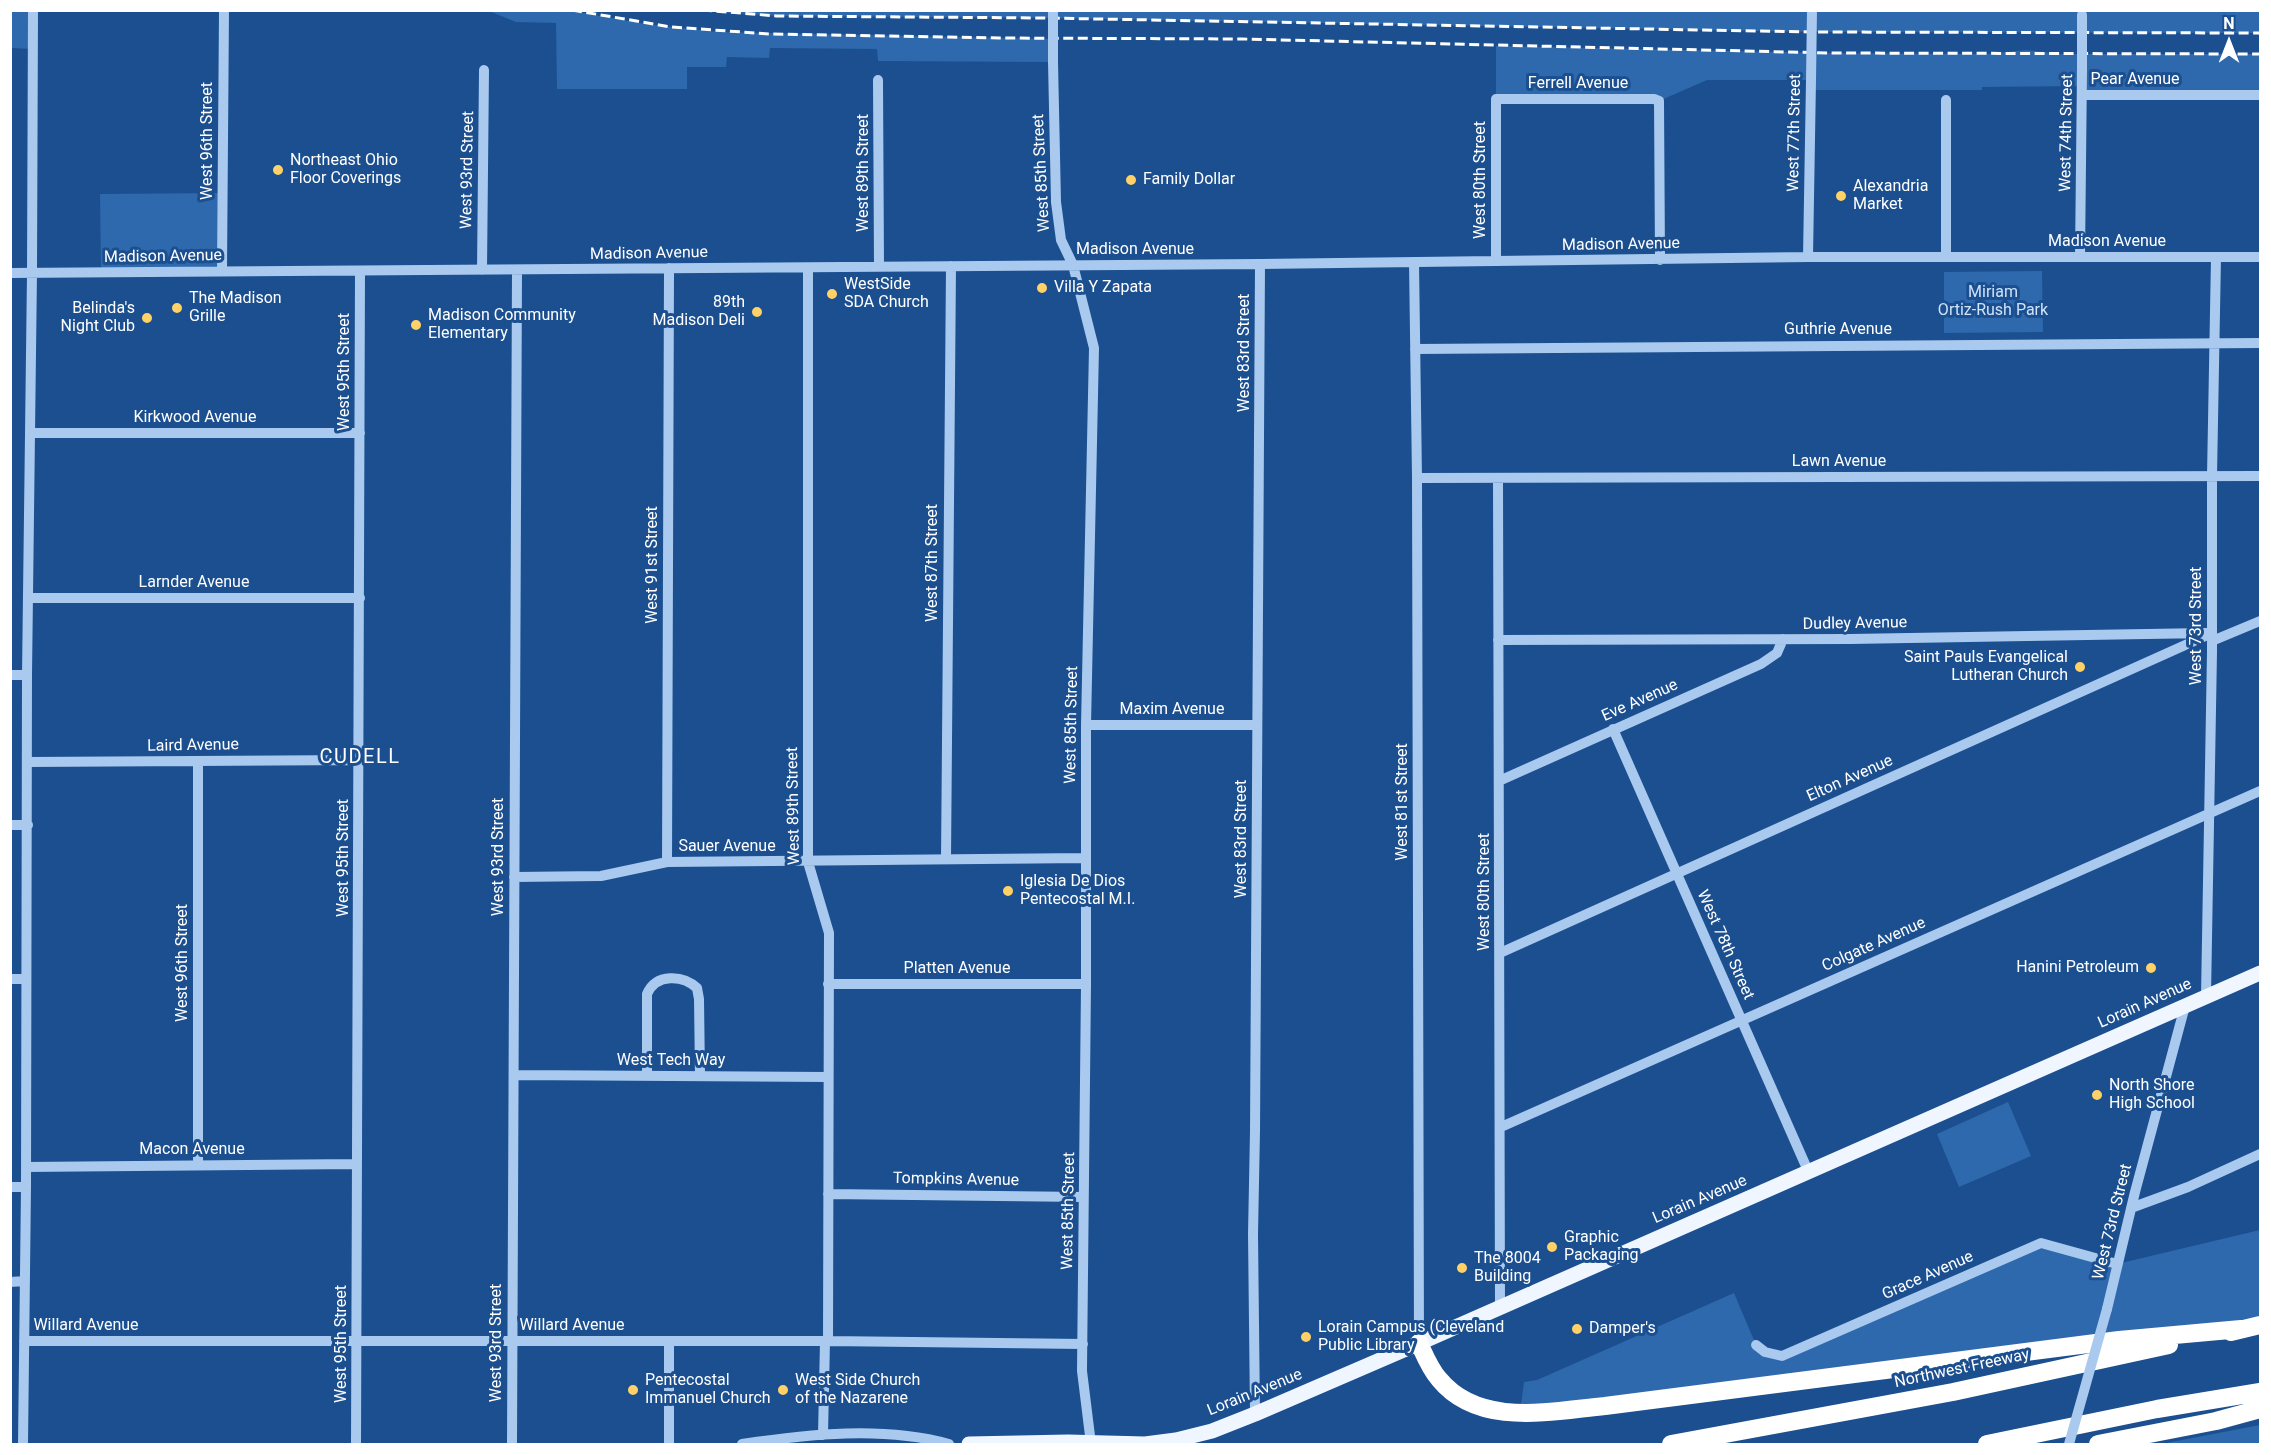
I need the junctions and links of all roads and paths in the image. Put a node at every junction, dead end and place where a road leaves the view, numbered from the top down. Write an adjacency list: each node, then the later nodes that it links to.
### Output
1 (33, 10): 31 (street)
2 (224, 10): 28 (street, West 96th Street)
3 (1053, 10): 21 (street, West 85th Street, bridge)
4 (1812, 10): 12 (street, West 77th Street, bridge)
5 (2082, 13): 8 (street, West 74th Street, bridge)
6 (484, 70): 26 (street, West 93rd Street)
7 (878, 80): 22 (street, West 89th Street)
8 (2082, 95): 9 (street, Pear Avenue); 14 (street, West 74th Street)
9 (2260, 95)
10 (1496, 99): 17 (street, Ferrell Avenue); 19 (street, West 80th Street)
11 (1947, 100): 13 (street)
12 (1808, 257): 13 (street, Madison Avenue); 17 (street, Madison Avenue)
13 (1947, 257): 14 (street, Madison Avenue)
14 (2080, 257): 15 (street, Madison Avenue)
15 (2216, 257): 16 (street, Madison Avenue); 32 (street, West 73rd Street)
16 (2260, 257)
17 (1660, 260): 19 (street, Madison Avenue)
18 (1414, 261): 19 (street, Madison Avenue); 20 (street, Madison Avenue); 34 (street, West 81st Street)
19 (1496, 261)
20 (1260, 264): 21 (street, Madison Avenue); 50 (street, West 83rd Street)
21 (1073, 265): 23 (street, Madison Avenue); 49 (street, West 85th Street)
22 (879, 266): 23 (street, Madison Avenue); 25 (street, Madison Avenue)
23 (951, 266): 61 (street, West 87th Street)
24 (669, 268): 25 (street, Madison Avenue); 27 (street, Madison Avenue); 62 (street, West 91st Street)
25 (808, 268): 63 (street, West 89th Street)
26 (482, 270): 27 (street, Madison Avenue); 29 (street, Madison Avenue)
27 (517, 270): 65 (street, West 93rd Street)
28 (222, 271): 29 (street, Madison Avenue); 31 (street, Madison Avenue)
29 (360, 271): 36 (street, West 95th Street)
30 (10, 273): 31 (street, Madison Avenue)
31 (32, 273): 35 (street)
32 (2213, 343): 33 (street, Guthrie Avenue); 34 (street, Guthrie Avenue); 37 (street, West 73rd Street)
33 (2260, 343)
34 (1415, 349): 39 (street, West 81st Street)
35 (30, 433): 36 (street, Kirkwood Avenue); 41 (street)
36 (360, 433): 42 (street, West 95th Street)
37 (2212, 476): 38 (street, Lawn Avenue); 40 (street, Lawn Avenue); 44 (street, West 73rd Street)
38 (2260, 476)
39 (1418, 478): 40 (street, Lawn Avenue); 101 (street, West 81st Street)
40 (1498, 478): 46 (street, West 80th Street)
41 (29, 598): 42 (street, Larnder Avenue); 48 (street)
42 (360, 598): 52 (street, West 95th Street)
43 (2260, 621): 44 (street, Elton Avenue)
44 (2212, 637): 45 (street, Dudley Avenue); 57 (street, West 73rd Street); 64 (street, Elton Avenue)
45 (1783, 639): 46 (street, Dudley Avenue); 51 (street, Eve Avenue)
46 (1498, 640): 55 (street, West 80th Street)
47 (10, 675): 48 (street)
48 (27, 675): 54 (street)
49 (1086, 726): 50 (street, Maxim Avenue); 60 (street, West 85th Street)
50 (1257, 726): 108 (street, West 83rd Street)
51 (1613, 729): 55 (street, Eve Avenue); 64 (street, West 78th Street)
52 (359, 760): 53 (street, Laird Avenue); 81 (street, West 95th Street)
53 (198, 761): 54 (street, Laird Avenue); 82 (street, West 96th Street)
54 (28, 762): 59 (street)
55 (1499, 781): 66 (street, West 80th Street)
56 (2260, 791): 57 (street, Colgate Avenue)
57 (2210, 813): 72 (street, West 73rd Street); 74 (street, Colgate Avenue)
58 (10, 825): 59 (street)
59 (28, 825): 69 (street)
60 (1086, 858): 61 (street, Sauer Avenue); 71 (street, West 85th Street)
61 (946, 860): 63 (street, Sauer Avenue)
62 (667, 862): 63 (street, Sauer Avenue); 65 (street, Sauer Avenue)
63 (808, 862): 70 (street, West 89th Street)
64 (1677, 873): 66 (street, Elton Avenue); 74 (street, West 78th Street)
65 (513, 877): 75 (street, West 93rd Street)
66 (1500, 952): 79 (street, West 80th Street)
67 (2260, 973): 72 (main road, Lorain Avenue)
68 (10, 979): 69 (street)
69 (26, 979): 83 (street)
70 (828, 984): 71 (street, Platten Avenue); 78 (street, West 89th Street)
71 (1086, 984): 88 (street, West 85th Street)
72 (2206, 996): 73 (main road, Lorain Avenue)
73 (2186, 1006): 84 (main road, Lorain Avenue); 89 (street, West 73rd Street)
74 (1742, 1020): 79 (street, Colgate Avenue); 84 (street, West 78th Street)
75 (514, 1075): 76 (street, West Tech Way); 98 (street, West 93rd Street)
76 (647, 1076): 77 (street, West Tech Way); 77 (street)
77 (700, 1076): 78 (street, West Tech Way)
78 (828, 1077): 87 (street, West 89th Street)
79 (1501, 1127): 93 (street, West 80th Street)
80 (2260, 1154): 89 (street)
81 (357, 1164): 82 (street, Macon Avenue); 97 (street, West 95th Street)
82 (198, 1165): 83 (street, Macon Avenue)
83 (26, 1167): 86 (street)
84 (1809, 1173): 93 (main road, Lorain Avenue)
85 (10, 1188): 86 (street)
86 (26, 1188): 91 (street)
87 (828, 1194): 88 (street, Tompkins Avenue); 100 (street, West 89th Street)
88 (1083, 1197): 102 (street, West 85th Street)
89 (2131, 1208): 90 (street, West 73rd Street)
90 (2117, 1264): 103 (street, Grace Avenue); 120 (street, West 73rd Street, bridge)
91 (25, 1281): 92 (street); 96 (street)
92 (10, 1282)
93 (1500, 1307): 101 (main road, Lorain Avenue)
94 (2260, 1325): 95 (highway, Northwest Freeway)
95 (2241, 1329): 101 (highway); 118 (highway, Northwest Freeway)
96 (24, 1341): 97 (street, Willard Avenue); 105 (street)
97 (357, 1341): 98 (street, Willard Avenue); 111 (street, West 95th Street)
98 (513, 1341): 99 (street, Willard Avenue); 112 (street, West 93rd Street)
99 (669, 1341): 100 (street, Willard Avenue); 113 (street)
100 (827, 1341): 102 (street, Willard Avenue); 109 (street, West 89th Street)
101 (1419, 1343): 108 (main road, Lorain Avenue)
102 (1083, 1344): 117 (street, West 85th Street)
103 (1756, 1345)
104 (2260, 1392): 119 (highway)
105 (23, 1402): 106 (street); 110 (street)
106 (10, 1403)
107 (2260, 1409): 121 (highway)
108 (1255, 1414): 117 (main road, Lorain Avenue)
109 (823, 1435): 114 (street); 115 (street)
110 (23, 1444)
111 (356, 1444)
112 (512, 1444)
113 (669, 1444)
114 (742, 1444)
115 (949, 1444)
116 (969, 1444): 117 (main road, Lorain Avenue)
117 (1090, 1444)
118 (1671, 1444)
119 (1987, 1444)
120 (2069, 1444)
121 (2098, 1444)

